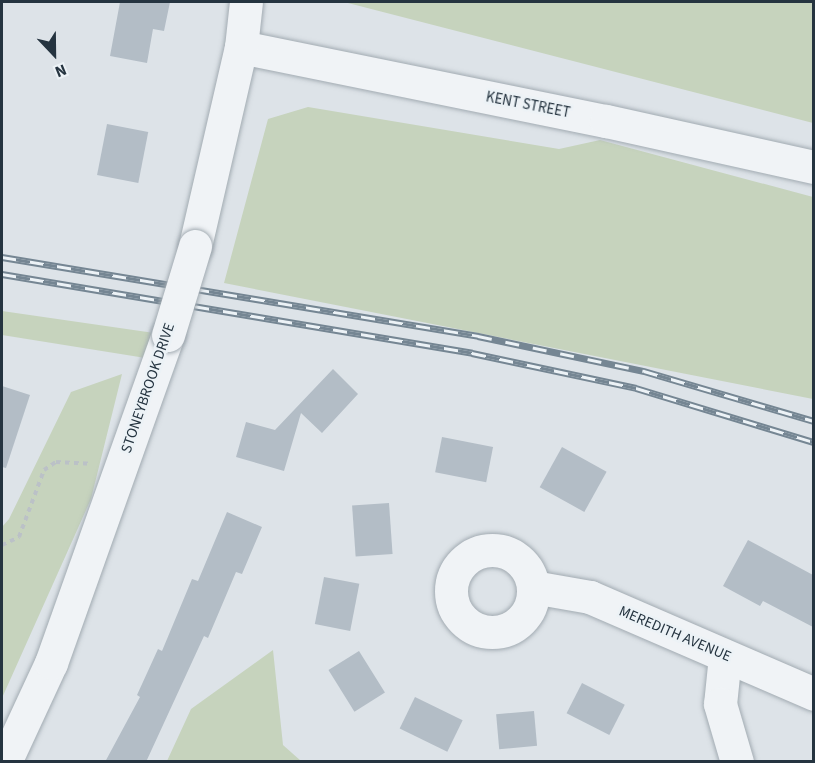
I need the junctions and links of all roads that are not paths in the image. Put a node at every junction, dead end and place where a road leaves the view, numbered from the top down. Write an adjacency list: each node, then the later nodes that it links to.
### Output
1 (246, 2): 2 (street, STONEYBROOK DRIVE)
2 (241, 47): 3 (street, KENT STREET); 7 (street, STONEYBROOK DRIVE, bridge)
3 (813, 167)
4 (533, 587): 5 (street, MEREDITH AVENUE)
5 (725, 656): 6 (street, MEREDITH AVENUE); 8 (street)
6 (813, 694)
7 (5, 762)
8 (737, 762)

